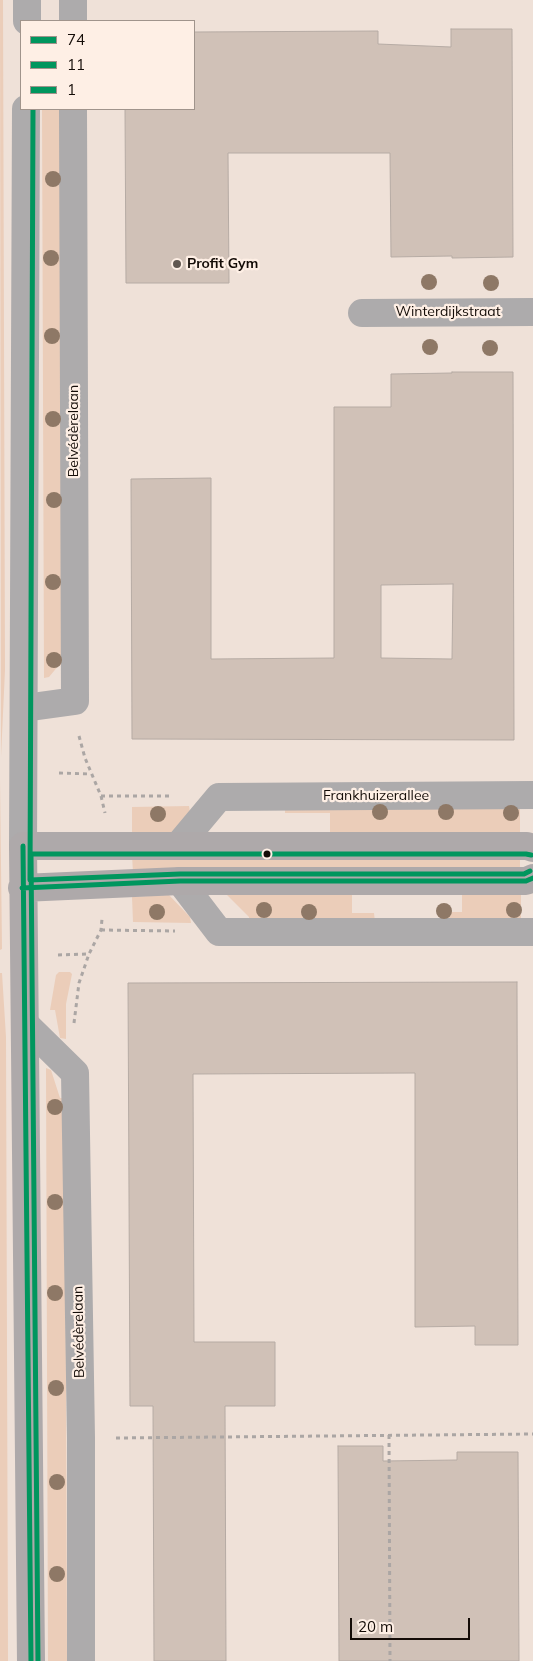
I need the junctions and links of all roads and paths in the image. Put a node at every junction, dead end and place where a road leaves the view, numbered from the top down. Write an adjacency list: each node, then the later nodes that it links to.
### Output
1 (27, 0): 3 (street)
2 (73, 0): 4 (street)
3 (27, 20)
4 (73, 20)
5 (26, 110): 9 (street)
6 (73, 110): 9 (street, Belvédèrelaan)
7 (533, 312): 8 (street, Winterdijkstraat)
8 (362, 313)
9 (24, 708): 13 (street)
10 (533, 795): 12 (street, Frankhuizerallee)
11 (101, 796): 12 (path)
12 (219, 796): 14 (street)
13 (23, 846): 14 (main road); 18 (main road)
14 (178, 846): 15 (main road)
15 (533, 848)
16 (533, 878): 17 (main road)
17 (180, 881): 18 (main road); 20 (street)
18 (22, 888): 22 (main road)
19 (101, 930): 20 (path)
20 (219, 932): 21 (street)
21 (533, 932)
22 (26, 1024): 25 (street, Belvédèrelaan); 26 (main road)
23 (533, 1434): 24 (path)
24 (389, 1435): 25 (path); 28 (path)
25 (81, 1438): 27 (street, Belvédèrelaan)
26 (31, 1661)
27 (81, 1661)
28 (390, 1661)

